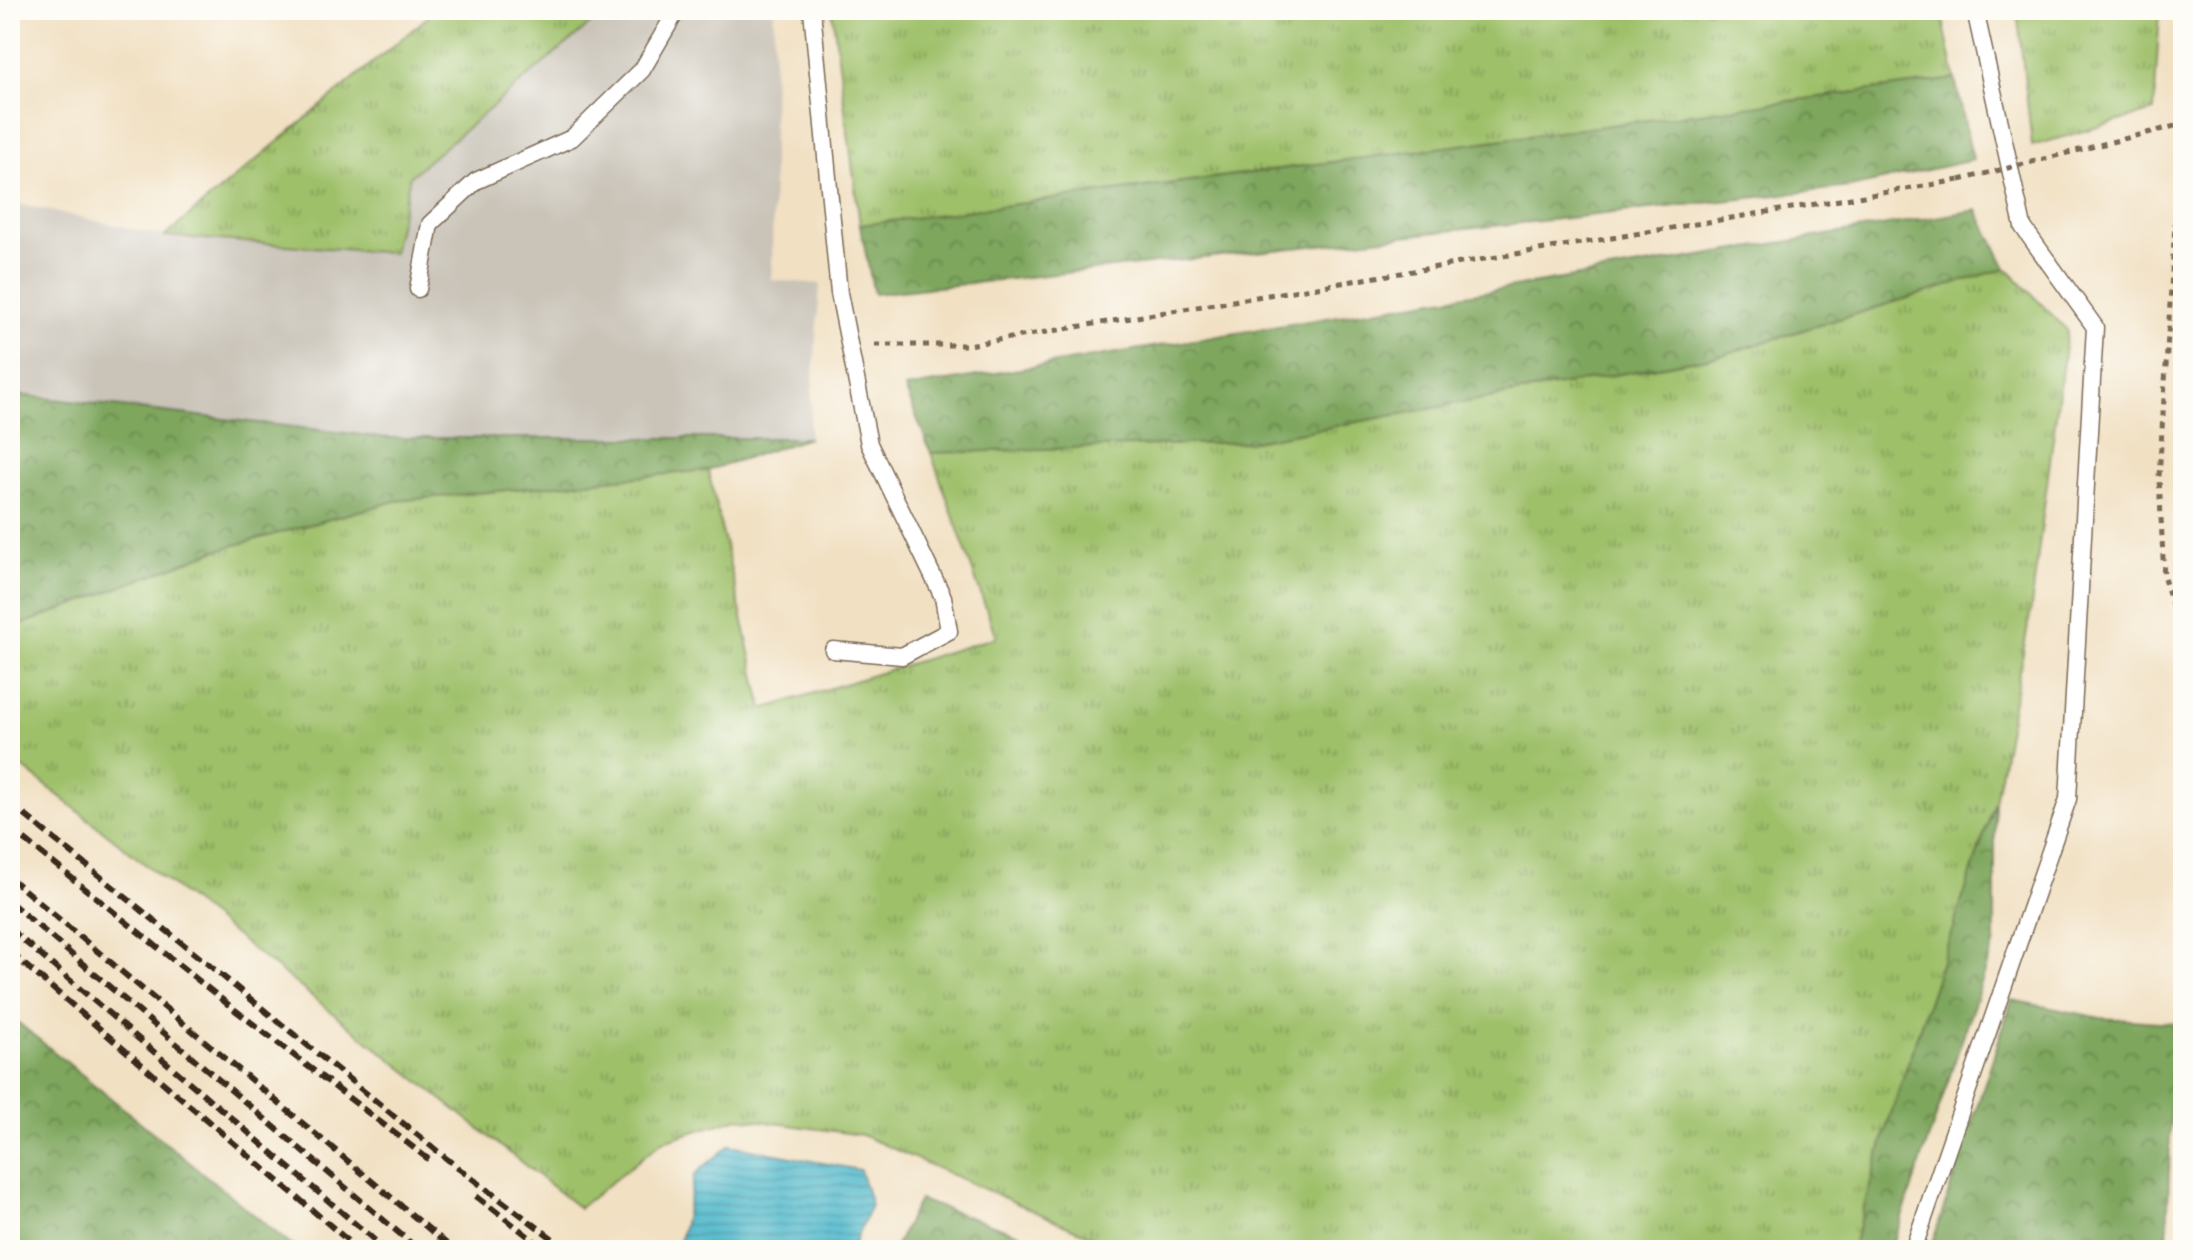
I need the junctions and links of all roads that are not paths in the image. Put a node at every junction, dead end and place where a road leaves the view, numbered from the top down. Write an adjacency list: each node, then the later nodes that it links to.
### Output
1 (677, 10): 4 (lane)
2 (812, 10): 5 (lane)
3 (1975, 10): 6 (lane)
4 (418, 289)
5 (833, 650)
6 (1913, 1250)

